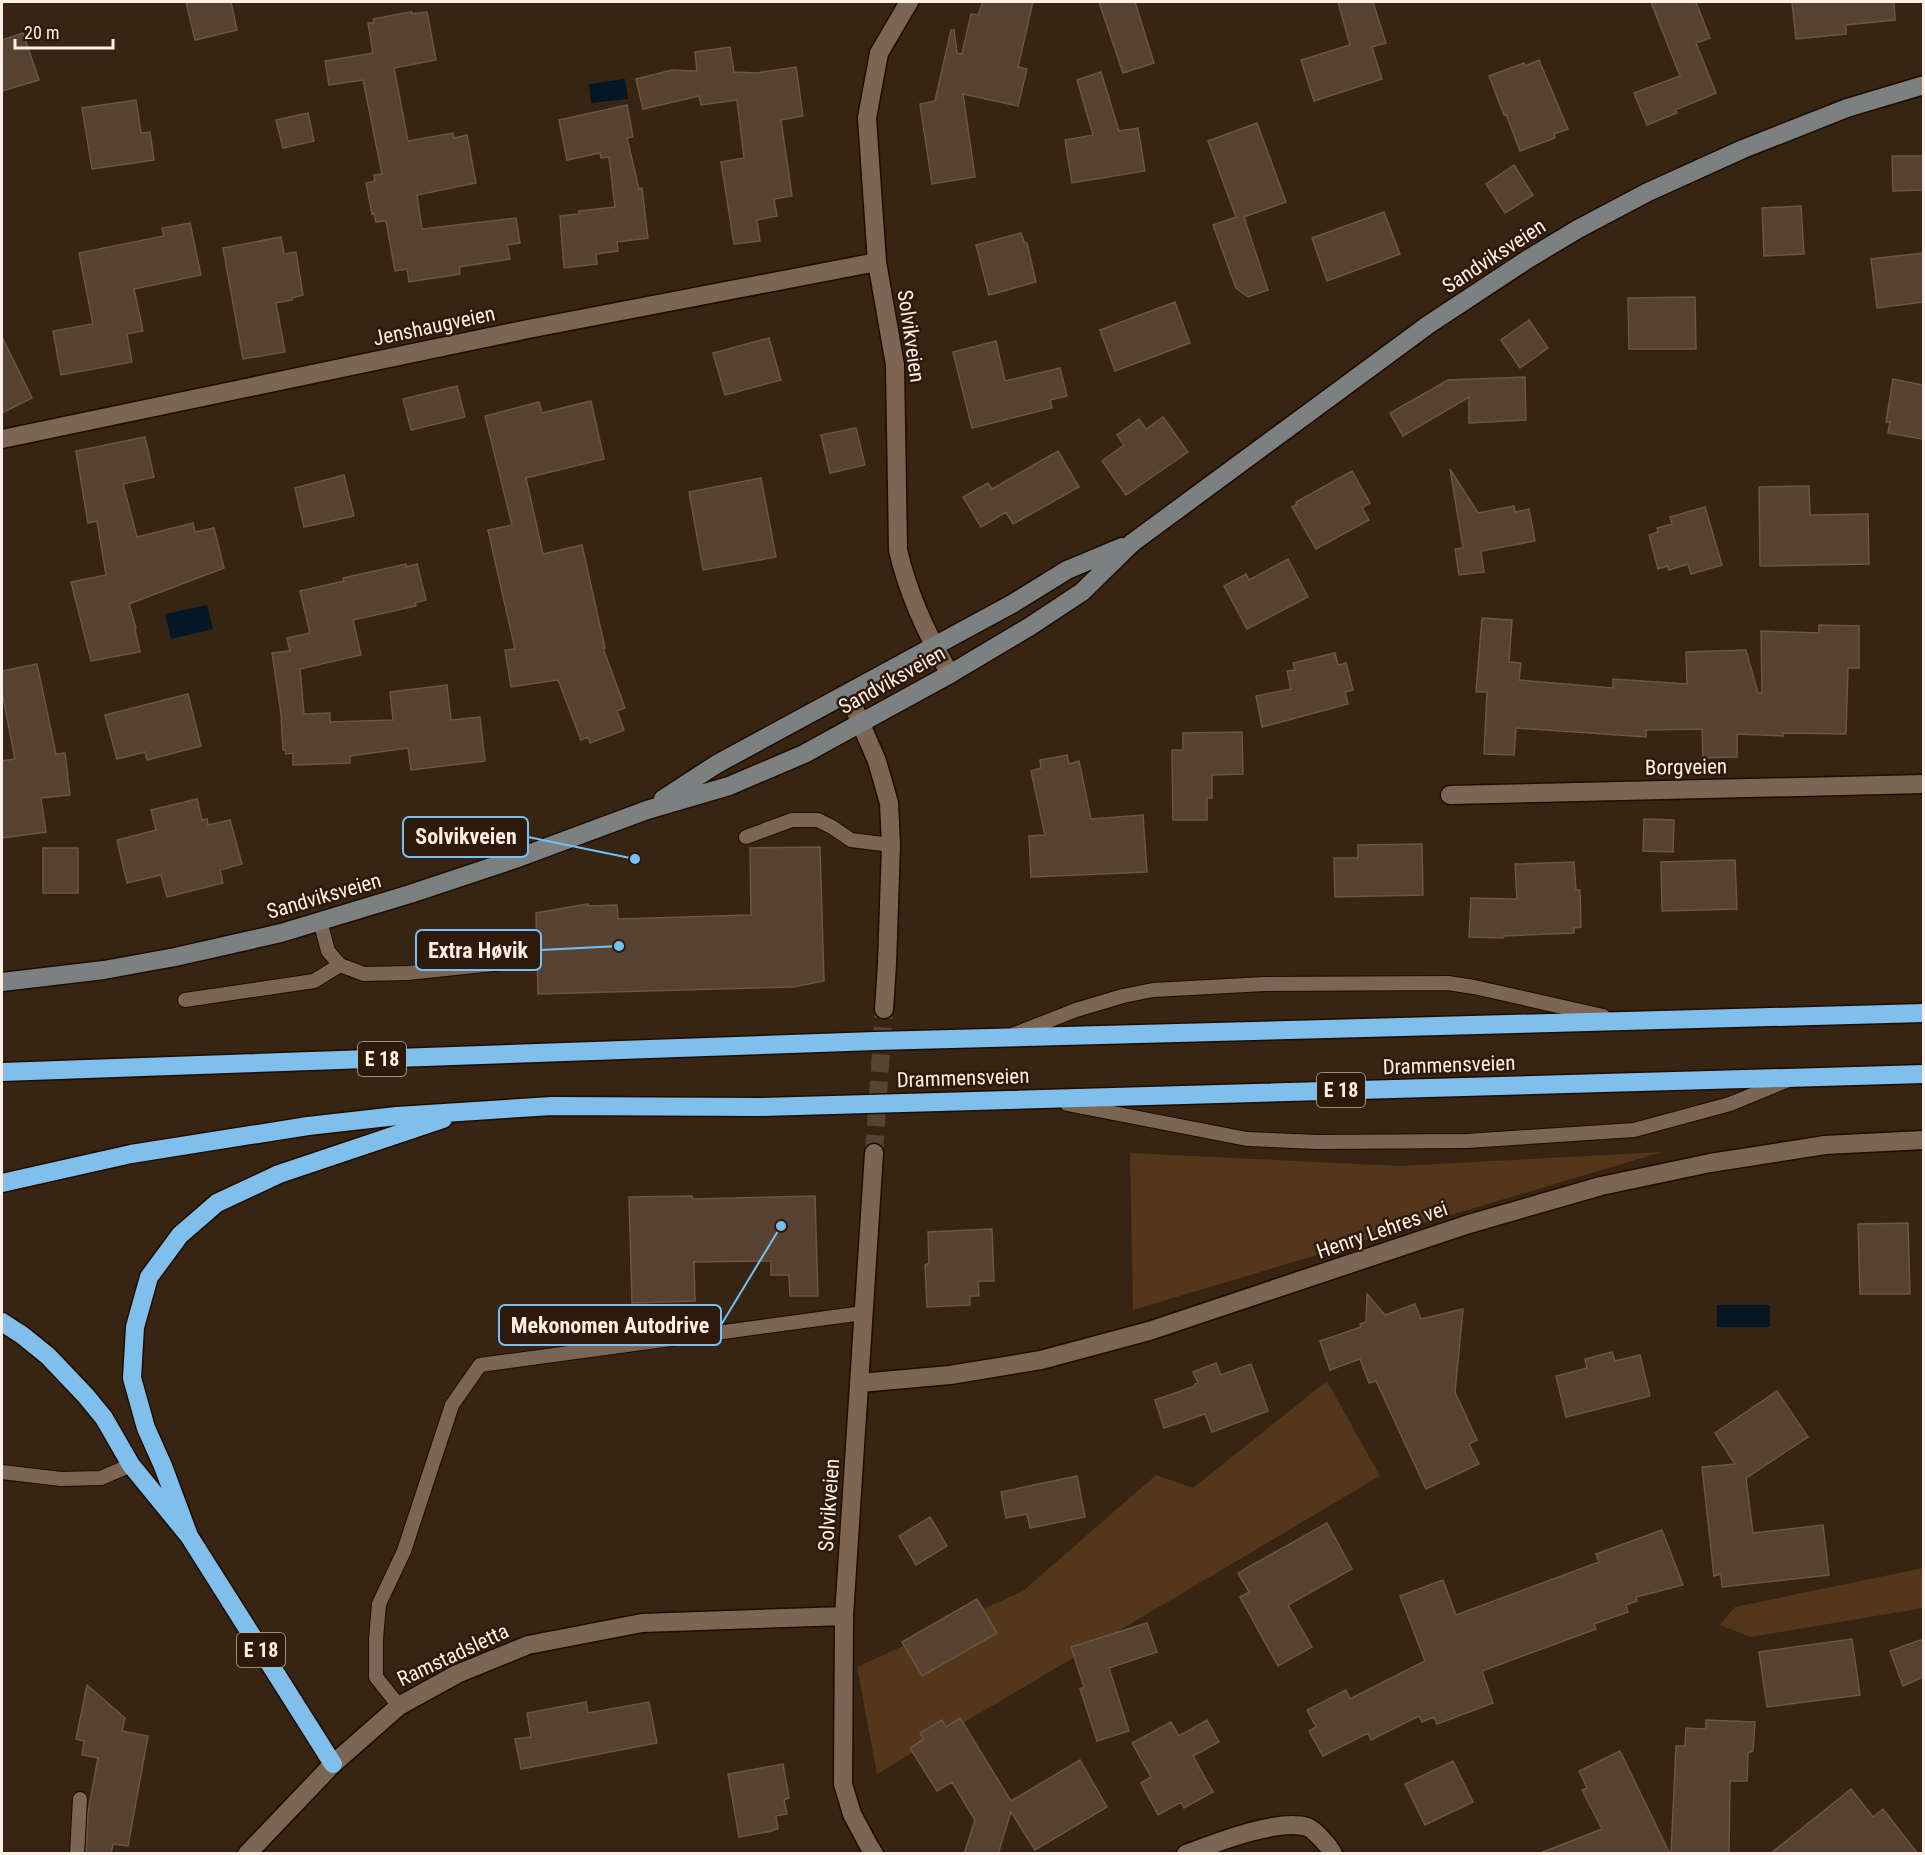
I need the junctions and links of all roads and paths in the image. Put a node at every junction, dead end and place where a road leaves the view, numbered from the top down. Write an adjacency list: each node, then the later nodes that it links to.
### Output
1 (909, 2): 3 (street, Solvikveien)
2 (1923, 85): 5 (main road, Sandviksveien)
3 (877, 261): 4 (street, Jenshaugveien); 6 (street, Solvikveien)
4 (2, 439)
5 (1132, 543): 6 (main road, Sandviksveien); 7 (main road, Sandviksveien)
6 (933, 645): 7 (street, Solvikveien); 8 (main road, Sandviksveien)
7 (950, 674): 9 (main road, Sandviksveien)
8 (848, 694): 9 (street); 12 (main road, Sandviksveien)
9 (862, 724): 12 (main road, Sandviksveien); 14 (street)
10 (1923, 784): 11 (street, Borgveien)
11 (1450, 795)
12 (647, 810): 15 (main road, Sandviksveien)
13 (746, 837): 14 (lane)
14 (891, 845): 20 (street)
15 (320, 921): 17 (lane); 18 (main road, Sandviksveien)
16 (512, 962): 17 (lane)
17 (340, 965): 19 (lane)
18 (2, 982)
19 (185, 1000)
20 (884, 1008)
21 (1923, 1013): 22 (highway, Drammensveien / E 18)
22 (1626, 1021): 23 (highway, Drammensveien / E 18); 23 (lane)
23 (1005, 1037): 24 (highway, Drammensveien / E 18)
24 (2, 1072)
25 (1923, 1074): 26 (highway, Drammensveien / E 18)
26 (1793, 1078): 27 (highway, Drammensveien / E 18); 27 (lane)
27 (1038, 1098): 28 (highway, Drammensveien / E 18)
28 (465, 1112): 31 (highway, E 18); 37 (highway, E 18)
29 (1923, 1140): 34 (street, Henry Lehres vei)
30 (874, 1153): 32 (street, Solvikveien)
31 (2, 1183)
32 (863, 1313): 34 (street, Solvikveien); 39 (lane)
33 (2, 1322): 35 (highway, E 18)
34 (860, 1383): 38 (street, Solvikveien)
35 (131, 1465): 36 (lane); 37 (highway, E 18)
36 (2, 1472)
37 (189, 1536): 40 (highway, E 18)
38 (844, 1616): 39 (street, Ramstadsletta); 44 (street, Solvikveien)
39 (399, 1706): 40 (street, Ramstadsletta)
40 (333, 1764): 43 (street, Ramstadsletta)
41 (80, 1799): 42 (lane)
42 (77, 1854)
43 (246, 1854)
44 (874, 1854)
45 (1186, 1854): 46 (street)
46 (1333, 1854)

